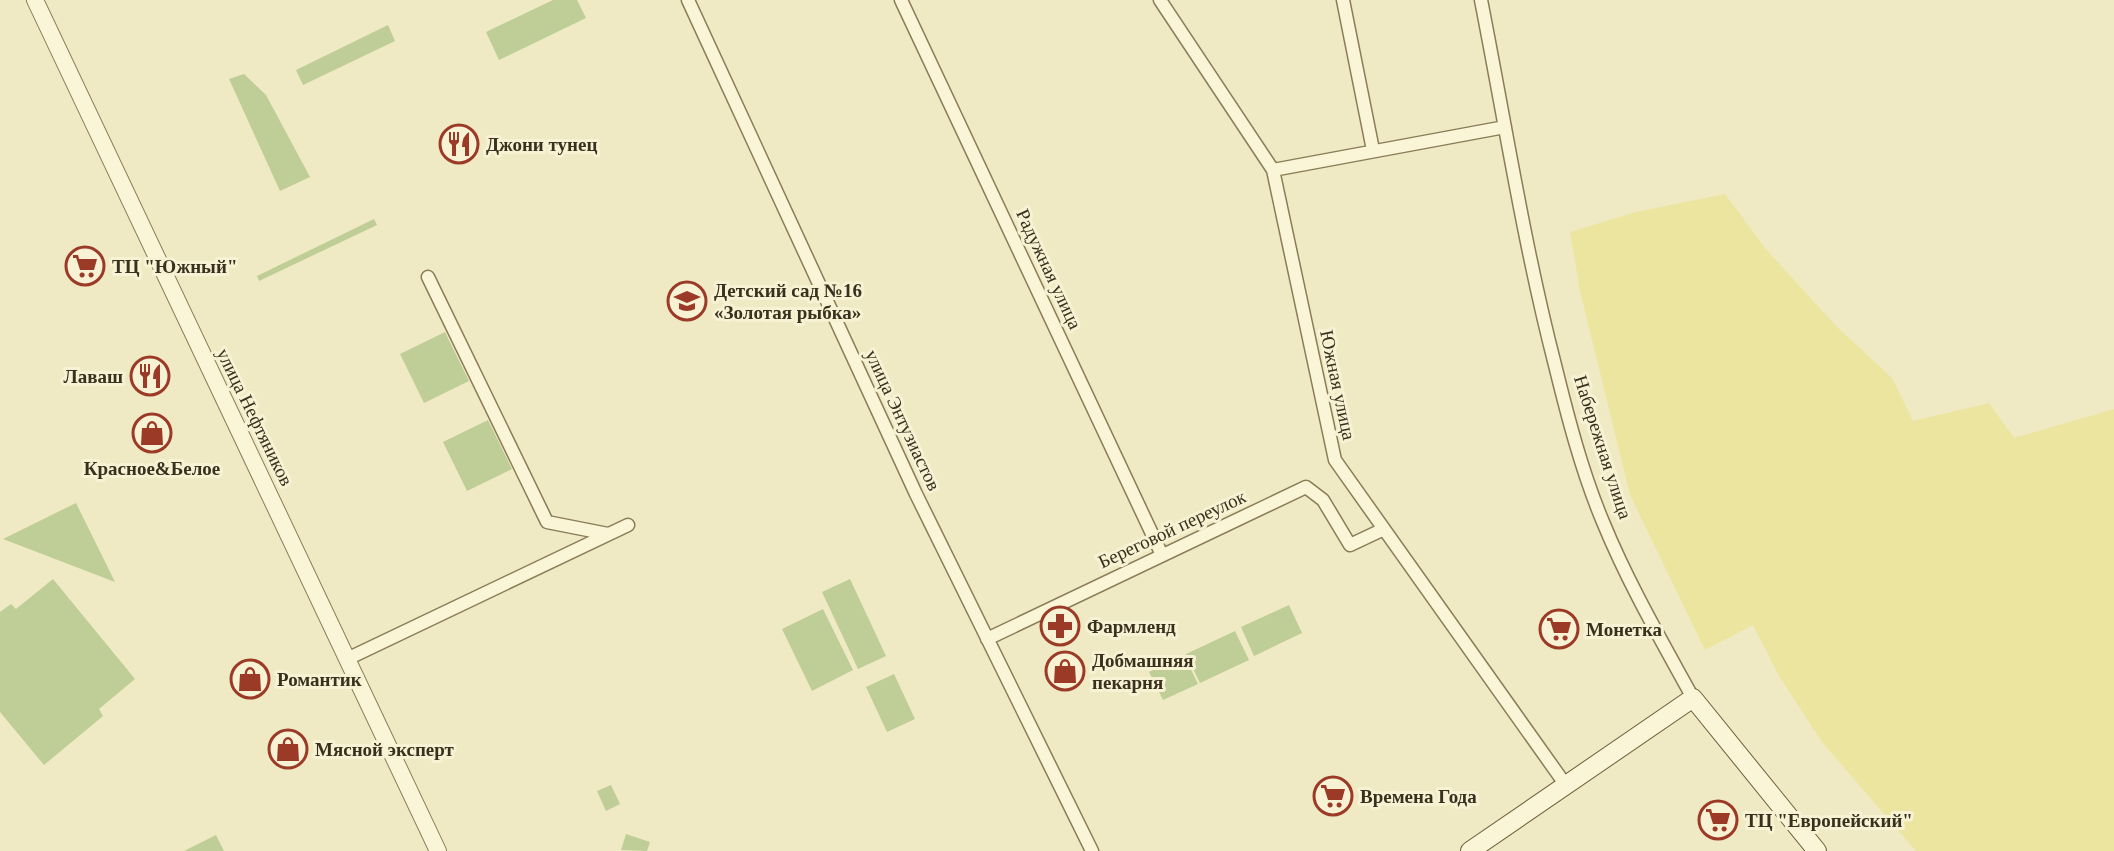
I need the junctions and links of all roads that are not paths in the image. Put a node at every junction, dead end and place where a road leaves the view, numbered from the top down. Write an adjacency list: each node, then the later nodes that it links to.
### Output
1 (35, 0): 16 (street, улица Нефтяников)
2 (688, 0): 15 (street, улица Энтузиастов)
3 (901, 0): 14 (street, Радужная улица)
4 (1160, 0): 9 (street, Южная улица)
5 (1343, 0): 8 (street)
6 (1480, 0): 7 (street, Набережная улица)
7 (1504, 127): 8 (street); 17 (street, Набережная улица)
8 (1373, 150): 9 (street)
9 (1273, 170): 12 (street, Южная улица)
10 (428, 277): 13 (street)
11 (628, 525): 13 (street)
12 (1384, 529): 14 (street, Береговой переулок); 18 (street, Южная улица)
13 (608, 534): 16 (street)
14 (1162, 555): 15 (street, Береговой переулок)
15 (988, 639): 20 (street, улица Энтузиастов)
16 (347, 659): 19 (street, улица Нефтяников)
17 (1693, 698): 18 (main road); 22 (main road, Набережная улица)
18 (1565, 784): 21 (main road)
19 (438, 851)
20 (1092, 851)
21 (1470, 851)
22 (1817, 851)

